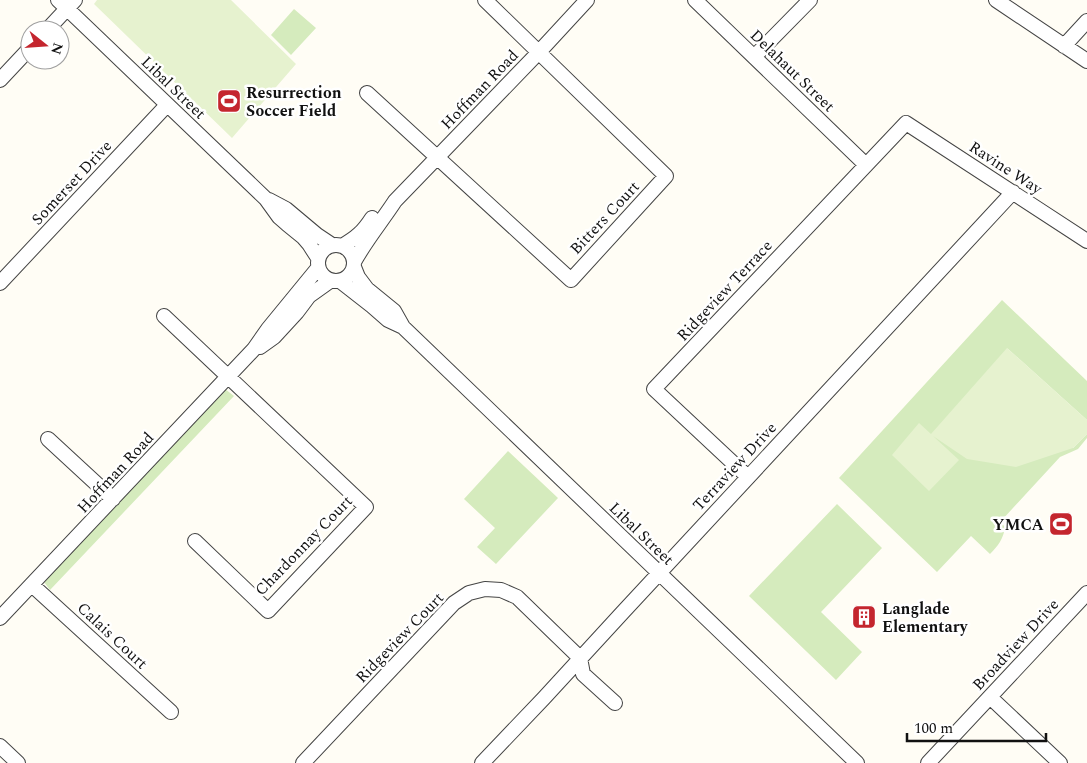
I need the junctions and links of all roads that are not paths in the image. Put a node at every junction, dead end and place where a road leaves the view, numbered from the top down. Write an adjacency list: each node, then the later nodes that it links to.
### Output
1 (486, 0): 10 (street)
2 (588, 0): 10 (street, Hoffman Road)
3 (695, 0): 11 (street, Delahaut Street)
4 (810, 0): 11 (street)
5 (996, 0): 9 (street)
6 (67, 3): 7 (street); 16 (street, Libal Street)
7 (54, 20)
8 (1087, 20): 9 (street)
9 (1064, 46): 13 (street)
10 (539, 52): 18 (street, Hoffman Road); 18 (street, Bitters Court)
11 (754, 57): 19 (street, Delahaut Street)
12 (20, 59): 14 (street)
13 (1087, 61)
14 (0, 80)
15 (367, 93): 18 (street)
16 (167, 105): 21 (street, Libal Street); 28 (street, Somerset Drive)
17 (906, 123): 19 (street, Ridgeview Terrace); 20 (street, Ravine Way)
18 (437, 158): 22 (street, Hoffman Road)
19 (866, 165): 34 (street, Ridgeview Terrace)
20 (1013, 192): 23 (street, Ravine Way); 34 (street, Terraview Drive)
21 (266, 199): 24 (street, Libal Street); 25 (street, Libal Street)
22 (395, 201): 24 (street, Hoffman Road); 26 (street, Hoffman Road)
23 (1087, 241)
24 (337, 246): 25 (street); 26 (street)
25 (318, 263): 27 (street); 31 (street, Hoffman Road)
26 (354, 265): 27 (street); 30 (street, Libal Street)
27 (335, 281): 30 (street, Libal Street); 31 (street, Hoffman Road)
28 (0, 283)
29 (164, 316): 32 (street)
30 (403, 328): 37 (street, Libal Street)
31 (254, 349): 32 (street, Hoffman Road)
32 (229, 376): 35 (street, Hoffman Road); 36 (street, Chardonnay Court)
33 (48, 439): 35 (street)
34 (748, 477): 37 (street, Terraview Drive)
35 (112, 499): 38 (street, Hoffman Road)
36 (195, 541)
37 (658, 573): 41 (street, Terraview Drive); 49 (street, Libal Street)
38 (32, 584): 40 (street, Hoffman Road); 44 (street, Calais Court)
39 (1085, 598): 42 (street, Broadview Drive)
40 (0, 618)
41 (580, 658): 43 (street, Ridgeview Court); 46 (street, Terraview Drive); 48 (street, Ridgeview Court)
42 (990, 697): 50 (street, Broadview Drive); 51 (street)
43 (615, 703)
44 (171, 712)
45 (0, 746): 47 (street)
46 (488, 761)
47 (18, 763)
48 (303, 763)
49 (857, 763)
50 (928, 763)
51 (1060, 763)

